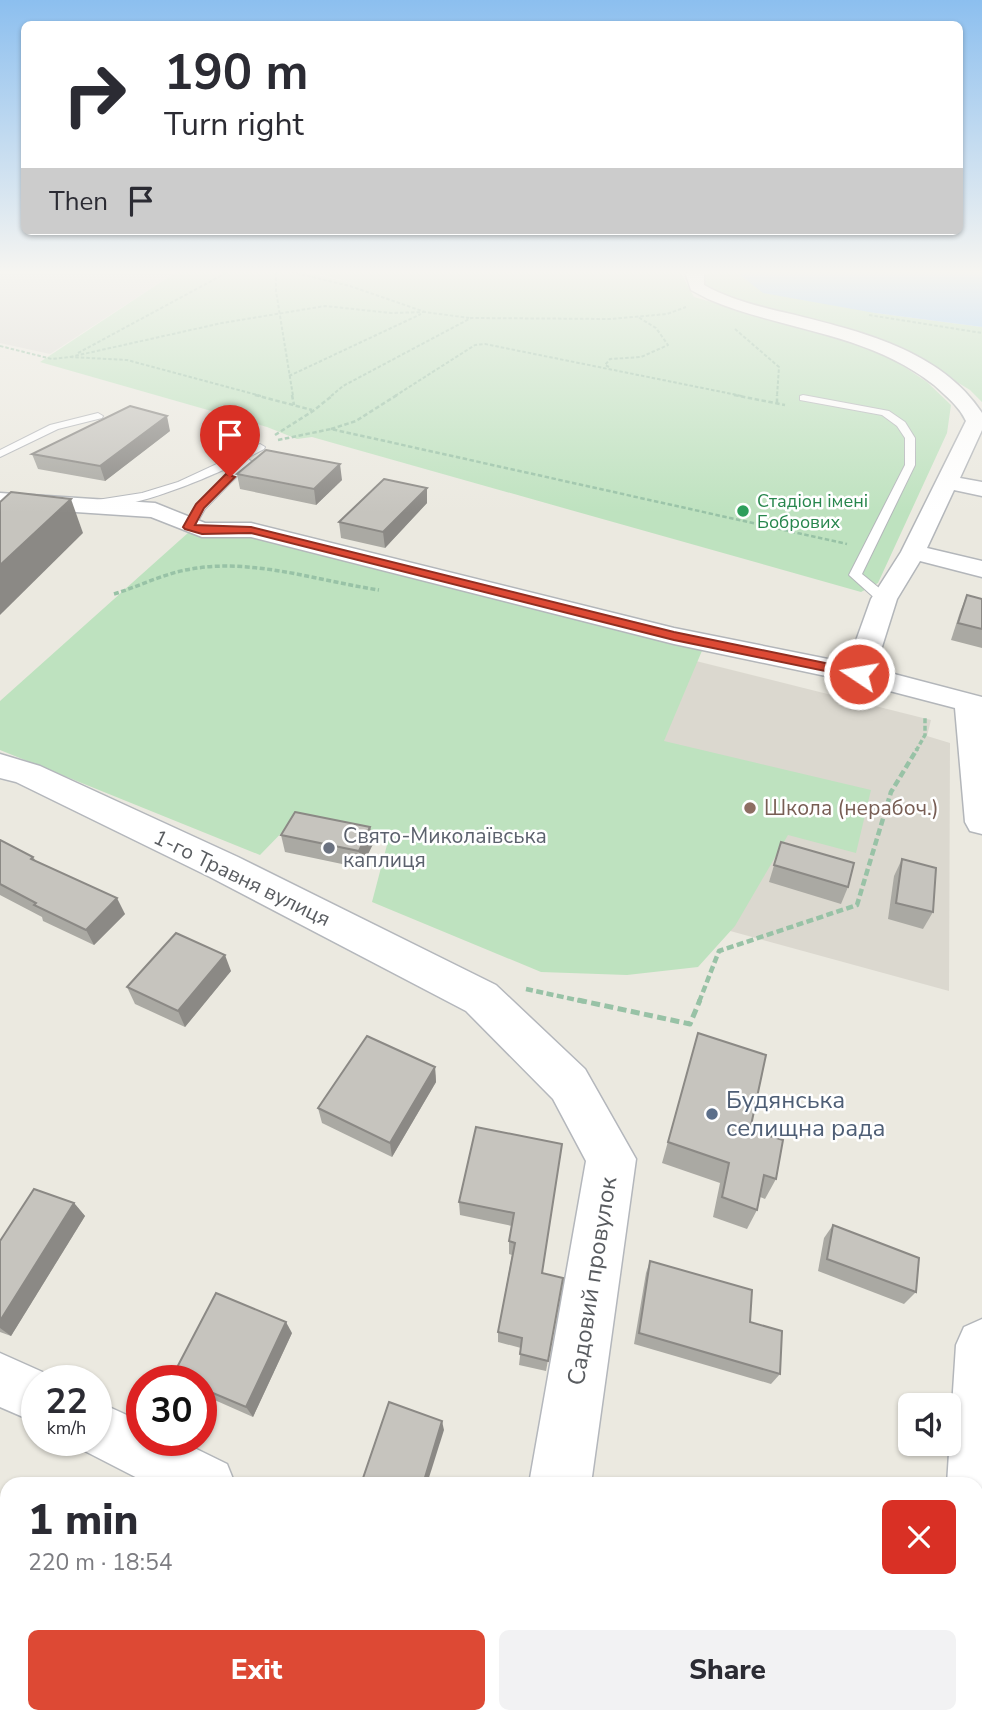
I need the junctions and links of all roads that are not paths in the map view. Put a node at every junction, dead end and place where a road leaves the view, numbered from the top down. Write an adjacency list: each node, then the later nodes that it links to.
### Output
1 (894, 352): 5 (street)
2 (803, 398): 12 (lane)
3 (98, 416): 4 (lane)
4 (0, 454)
5 (946, 482): 6 (street); 10 (street)
6 (982, 489)
7 (0, 500): 8 (street)
8 (55, 503): 9 (street); 9 (lane)
9 (189, 527): 13 (street)
10 (913, 552): 11 (street); 12 (street)
11 (982, 569)
12 (884, 599): 13 (street)
13 (859, 674): 14 (street)
14 (975, 706): 16 (street)
15 (0, 766): 17 (street, 1-го Травня вулиця)
16 (982, 822)
17 (501, 993): 23 (street, Садовий провулок)
18 (982, 1345): 24 (street)
19 (0, 1379): 20 (street)
20 (21, 1390)
21 (112, 1436): 22 (street)
22 (193, 1477)
23 (561, 1477)
24 (975, 1477)

